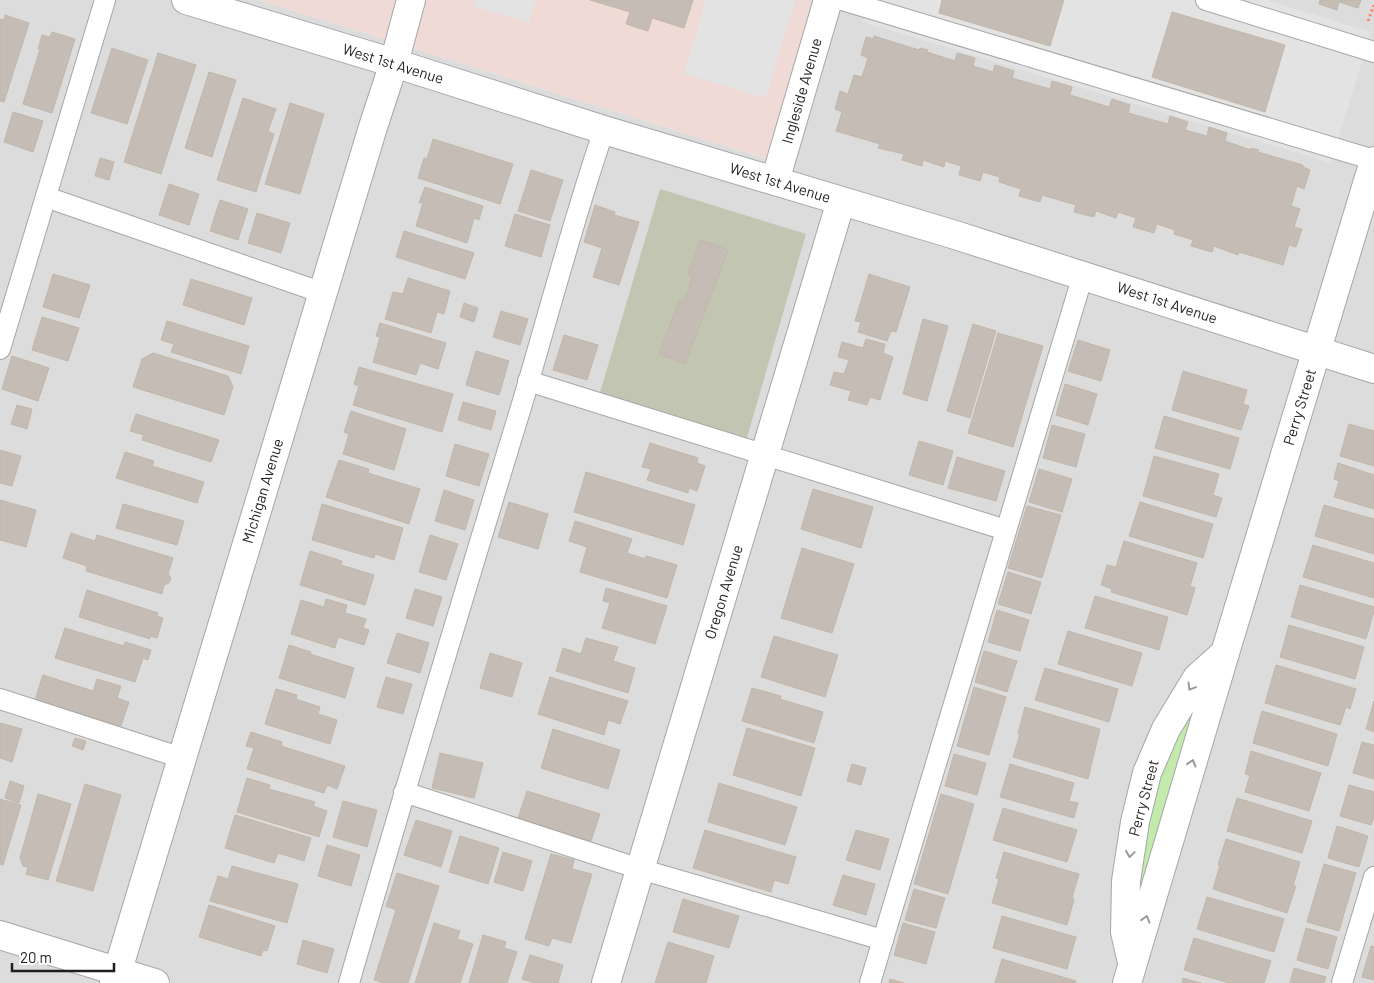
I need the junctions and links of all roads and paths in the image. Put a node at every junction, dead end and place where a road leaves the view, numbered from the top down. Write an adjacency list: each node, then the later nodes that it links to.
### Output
1 (105, 0): 12 (lane)
2 (186, 0): 8 (street, West 1st Avenue)
3 (411, 0): 8 (street, Michigan Avenue)
4 (828, 0): 11 (street, Ingleside Avenue)
5 (842, 0): 10 (lane)
6 (1206, 0): 7 (lane)
7 (1374, 52)
8 (394, 63): 9 (street, West 1st Avenue); 15 (street, Michigan Avenue)
9 (604, 130): 11 (street, West 1st Avenue); 19 (lane)
10 (1374, 161): 17 (street, Perry Street)
11 (775, 181): 13 (street, West 1st Avenue)
12 (46, 197): 15 (lane); 16 (lane)
13 (841, 201): 14 (street, West 1st Avenue); 20 (street, Oregon Avenue)
14 (1083, 275): 17 (street, West 1st Avenue); 21 (lane)
15 (323, 292): 24 (street, Michigan Avenue)
16 (0, 349)
17 (1317, 351): 18 (street, West 1st Avenue); 22 (street, Perry Street)
18 (1374, 369)
19 (528, 381): 20 (lane); 25 (lane)
20 (765, 454): 21 (lane); 26 (street, Oregon Avenue)
21 (1006, 530): 29 (lane)
22 (1225, 653): 30 (street, Perry Street, one-way to 22); 30 (street, Perry Street, one-way to 30)
23 (0, 699): 24 (lane)
24 (182, 758): 31 (street, Michigan Avenue)
25 (404, 792): 26 (lane); 33 (lane)
26 (640, 869): 29 (lane); 34 (street, Oregon Avenue)
27 (1374, 877): 36 (lane)
28 (0, 935): 31 (street)
29 (883, 940): 35 (lane)
30 (1130, 974)
31 (116, 977): 32 (street)
32 (155, 983)
33 (349, 983)
34 (606, 983)
35 (870, 983)
36 (1342, 983)

